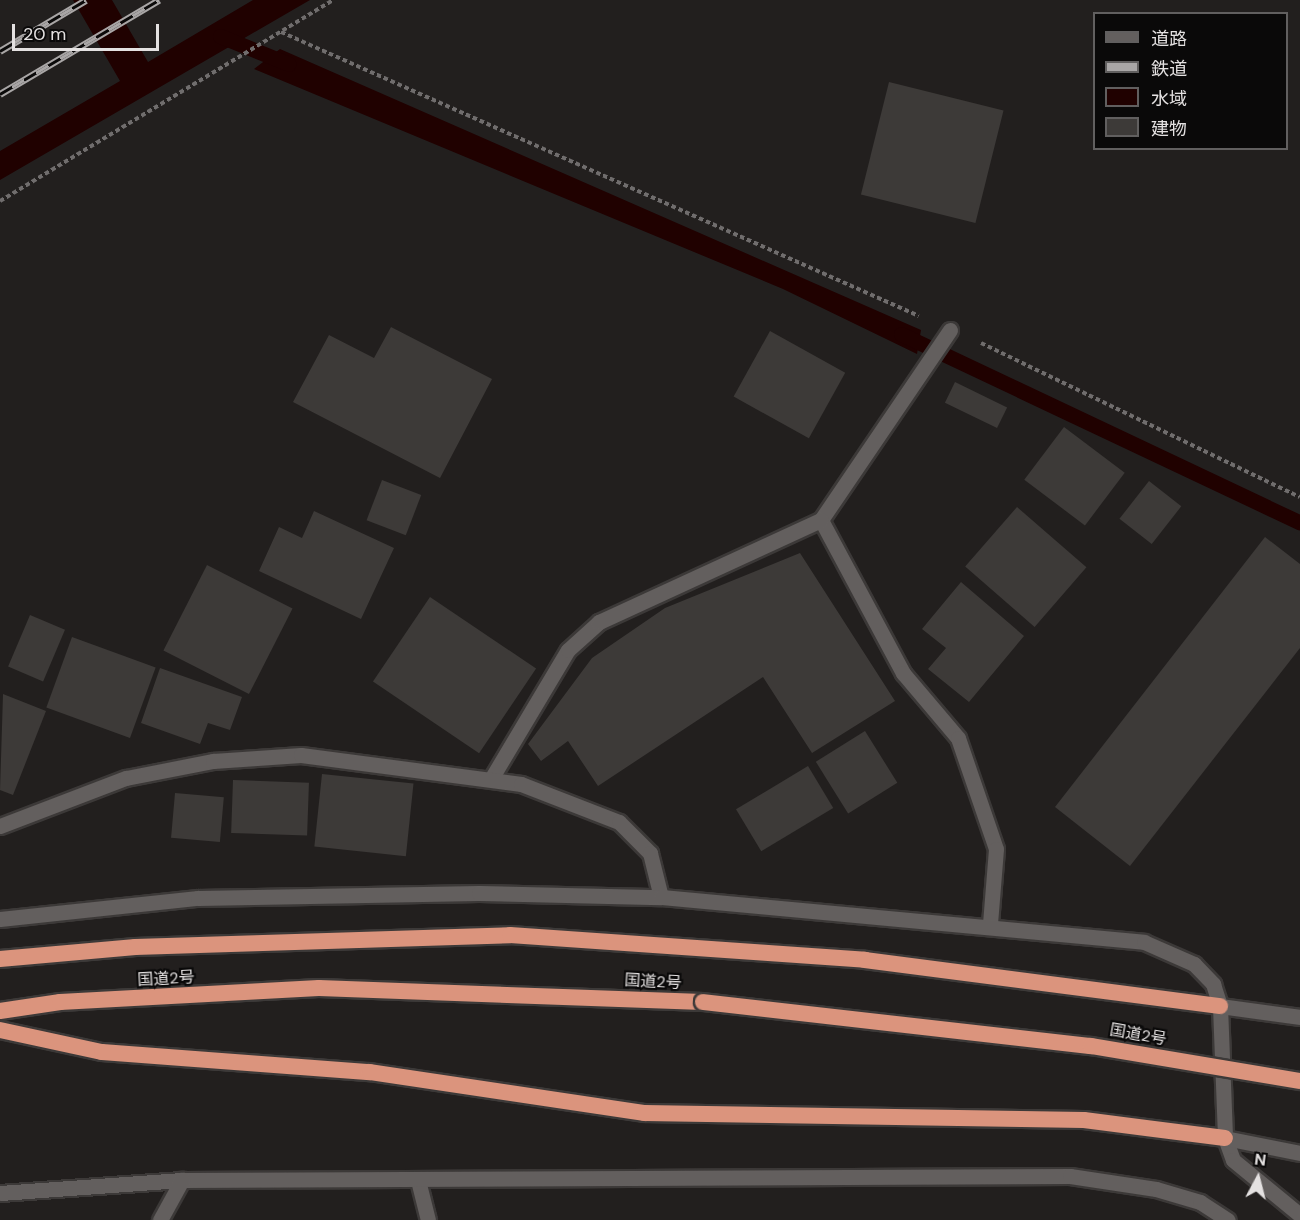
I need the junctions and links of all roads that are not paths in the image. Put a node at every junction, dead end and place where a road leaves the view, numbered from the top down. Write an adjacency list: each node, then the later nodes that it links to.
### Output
1 (947, 334): 2 (street)
2 (821, 520): 3 (street); 7 (street)
3 (491, 780): 4 (street); 5 (street)
4 (0, 826)
5 (661, 897): 6 (street); 7 (street)
6 (0, 919)
7 (990, 924): 9 (street)
8 (0, 959): 9 (highway)
9 (1220, 1006): 11 (street); 14 (street)
10 (0, 1011): 13 (highway, 国道2号, bridge)
11 (1300, 1017)
12 (0, 1030): 14 (highway)
13 (1300, 1082)
14 (1225, 1138): 15 (street); 19 (street)
15 (1300, 1153)
16 (182, 1180): 17 (street); 18 (street); 20 (street)
17 (418, 1180): 21 (street); 22 (street)
18 (0, 1193)
19 (1300, 1215)
20 (160, 1220)
21 (428, 1220)
22 (1228, 1220)

